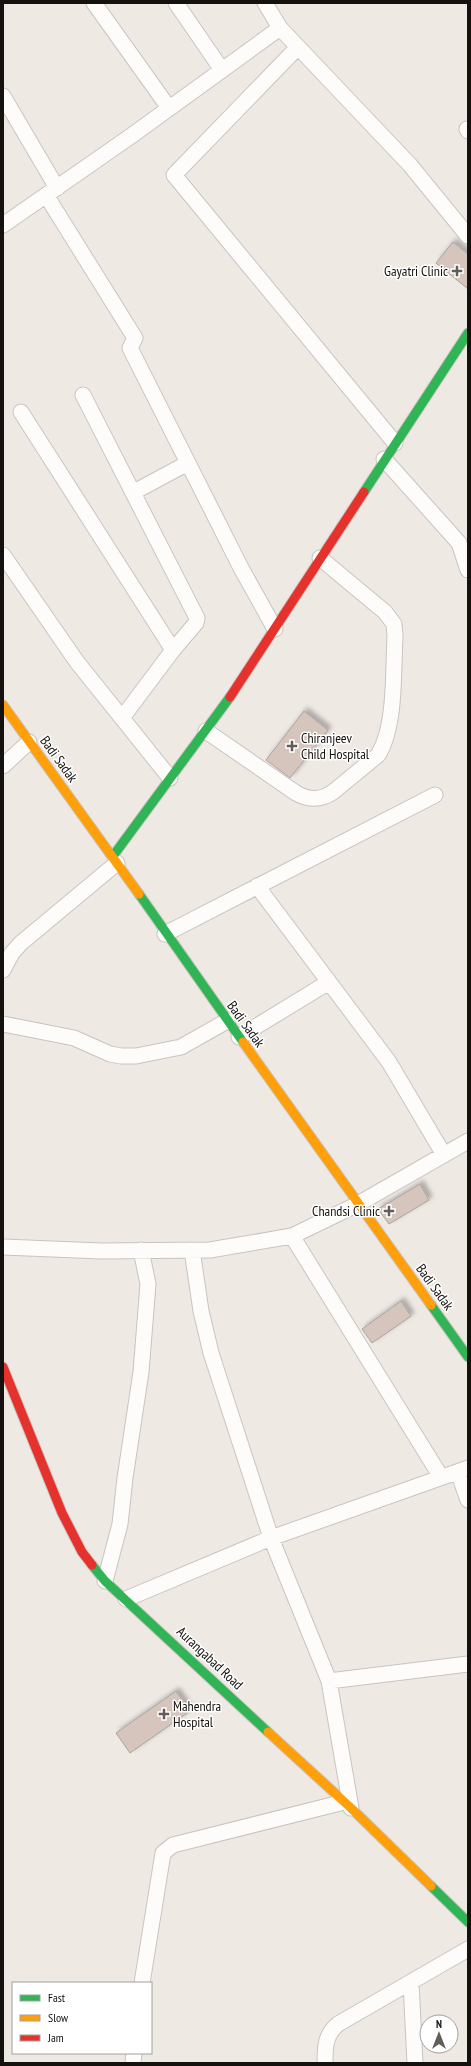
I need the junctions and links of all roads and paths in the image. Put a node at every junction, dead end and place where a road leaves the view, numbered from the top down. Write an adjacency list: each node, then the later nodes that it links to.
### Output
1 (94, 3): 8 (street)
2 (176, 3): 6 (street)
3 (265, 3): 4 (street)
4 (280, 28): 5 (street); 6 (street)
5 (298, 47): 11 (street); 15 (street)
6 (222, 70): 8 (street)
7 (3, 96): 9 (street)
8 (169, 108): 9 (street)
9 (52, 191): 10 (street); 17 (street)
10 (3, 225)
11 (468, 236)
12 (468, 333): 15 (main road)
13 (83, 395): 18 (street)
14 (21, 412): 23 (street)
15 (394, 443): 16 (main road)
16 (384, 459): 20 (main road); 21 (street)
17 (188, 463): 18 (street); 22 (street)
18 (134, 492): 23 (street)
19 (3, 555): 25 (street)
20 (320, 558): 22 (main road); 26 (street)
21 (468, 570)
22 (274, 629): 26 (main road)
23 (173, 650): 25 (street)
24 (3, 706): 27 (main road, Badi Sadak)
25 (122, 718): 29 (street)
26 (206, 731): 29 (main road)
27 (29, 742): 28 (street); 31 (main road, Badi Sadak)
28 (3, 766)
29 (170, 778): 31 (main road)
30 (435, 795): 32 (street)
31 (115, 860): 33 (main road, Badi Sadak); 34 (street)
32 (258, 886): 33 (street); 35 (street)
33 (165, 934): 36 (main road, Badi Sadak)
34 (3, 970)
35 (329, 982): 38 (street); 40 (street)
36 (227, 1021): 37 (street); 38 (main road, Badi Sadak)
37 (3, 1024)
38 (239, 1037): 41 (main road, Badi Sadak)
39 (468, 1141): 40 (street)
40 (444, 1155): 41 (street)
41 (358, 1204): 42 (street); 46 (main road, Badi Sadak)
42 (292, 1236): 45 (street); 49 (street)
43 (3, 1247): 44 (street)
44 (141, 1250): 45 (street); 52 (street)
45 (192, 1250): 51 (street)
46 (468, 1357)
47 (3, 1367): 52 (main road, Aurangabad Road)
48 (463, 1470): 49 (street); 50 (street)
49 (441, 1477): 51 (street)
50 (468, 1500)
51 (271, 1538): 53 (street); 55 (street)
52 (105, 1581): 53 (main road, Aurangabad Road)
53 (126, 1599): 56 (main road, Aurangabad Road)
54 (468, 1664): 55 (street)
55 (329, 1681): 56 (street)
56 (348, 1805): 57 (main road, Aurangabad Road); 59 (street)
57 (468, 1922)
58 (468, 1949): 60 (street)
59 (142, 1982)
60 (411, 1982): 61 (street); 62 (street)
61 (325, 2063)
62 (416, 2063)

